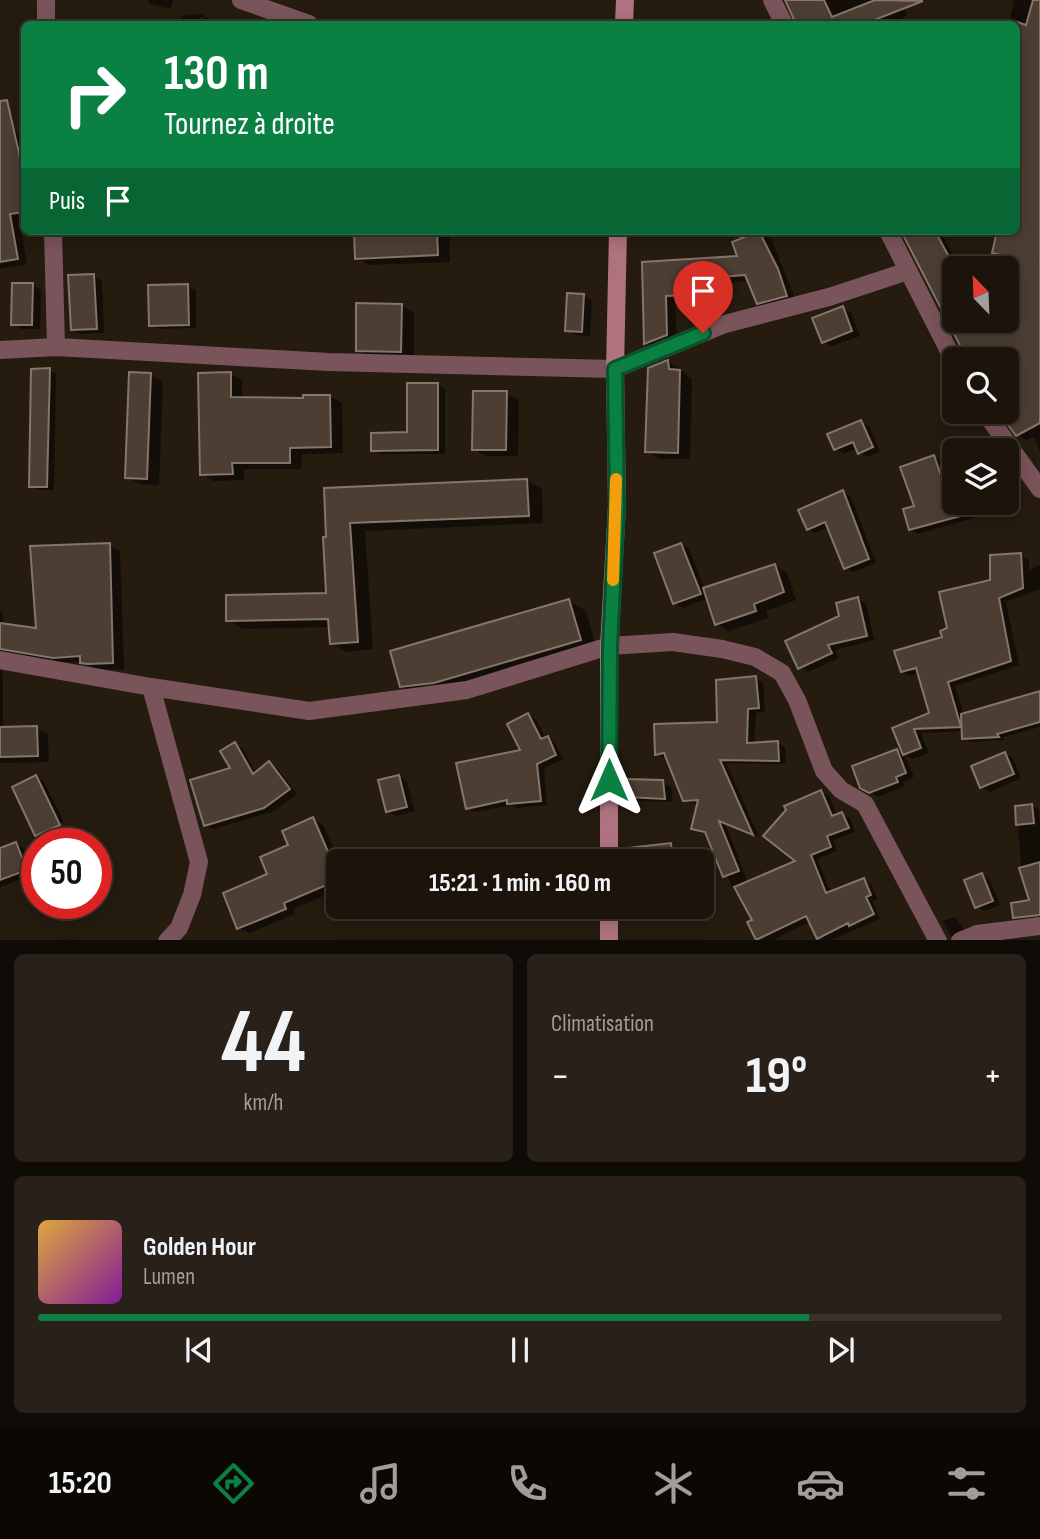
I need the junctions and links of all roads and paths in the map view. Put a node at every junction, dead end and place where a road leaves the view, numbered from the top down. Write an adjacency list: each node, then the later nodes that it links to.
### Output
1 (46, 0): 5 (street)
2 (241, 0): 6 (street)
3 (625, 0): 7 (main road)
4 (772, 0): 8 (street)
5 (46, 21)
6 (300, 21)
7 (624, 21)
8 (782, 21)
9 (53, 235): 13 (street)
10 (618, 235): 16 (main road)
11 (890, 235): 12 (street)
12 (908, 271): 14 (street); 16 (street)
13 (56, 347): 15 (street); 16 (street)
14 (946, 347)
15 (0, 350)
16 (615, 369): 19 (main road)
17 (993, 424): 18 (street)
18 (1040, 489)
19 (610, 646): 21 (street); 22 (main road); 27 (street)
20 (0, 660): 21 (street)
21 (151, 687): 25 (street)
22 (609, 849)
23 (609, 919): 26 (main road)
24 (1040, 926): 28 (street)
25 (167, 940)
26 (609, 940)
27 (939, 940)
28 (960, 940)

